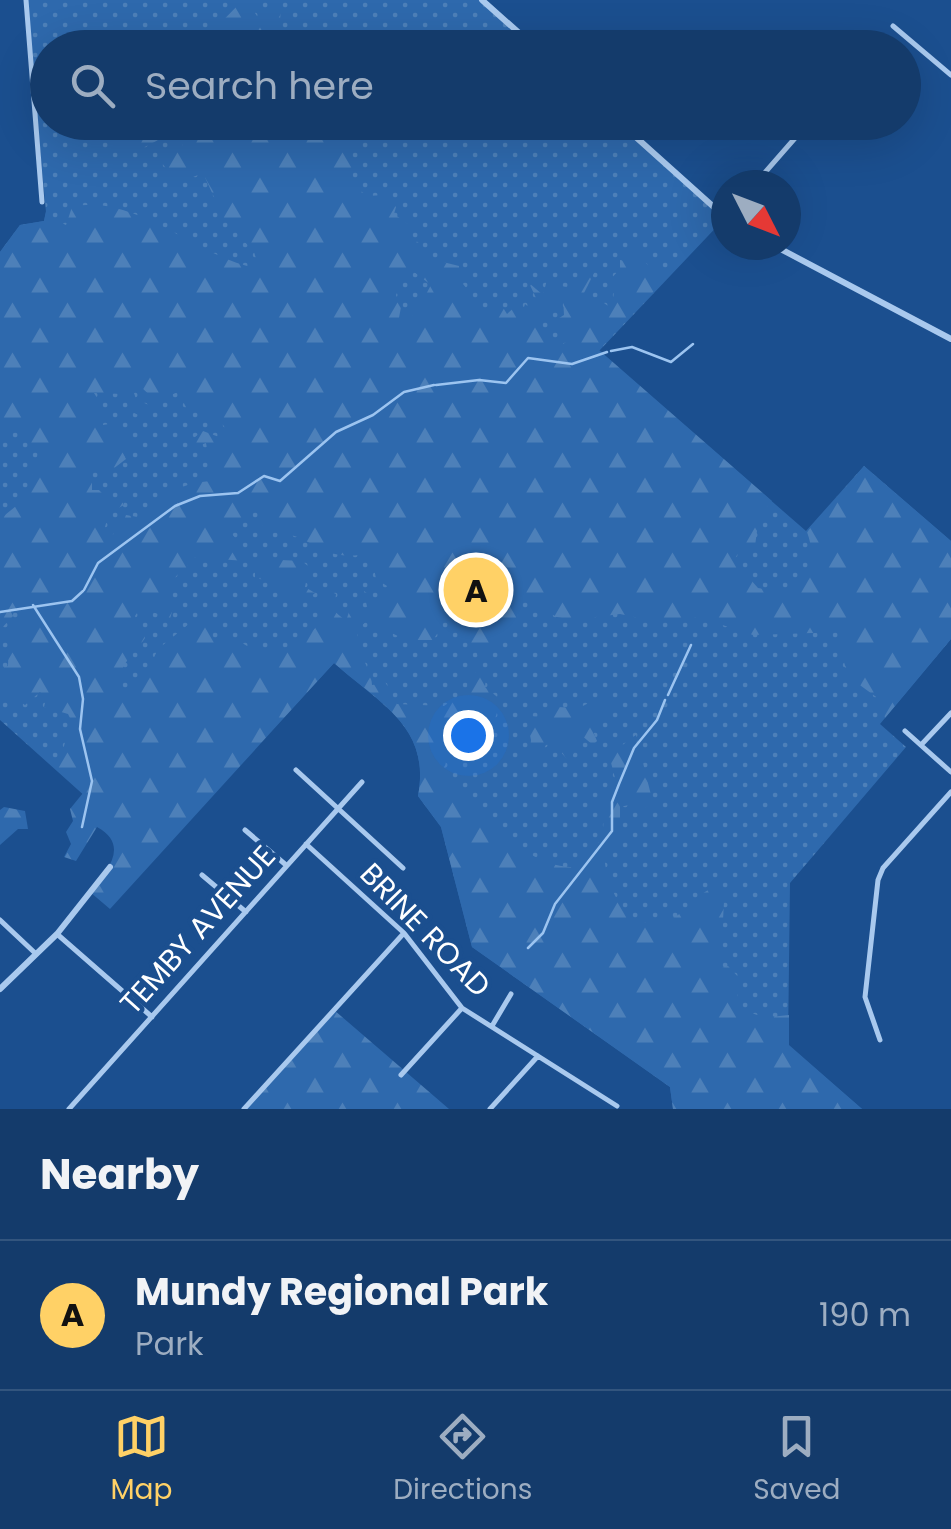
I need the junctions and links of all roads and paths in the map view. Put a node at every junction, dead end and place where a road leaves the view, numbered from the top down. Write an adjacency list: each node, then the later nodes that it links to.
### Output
1 (26, 0): 6 (street)
2 (482, 0): 4 (street)
3 (894, 26): 5 (street)
4 (516, 30)
5 (899, 30)
6 (30, 50)
7 (921, 50): 8 (street)
8 (951, 76)
9 (37, 140): 13 (street)
10 (639, 140): 14 (street)
11 (794, 140): 12 (street)
12 (767, 170)
13 (42, 202)
14 (711, 205)
15 (801, 260): 16 (street)
16 (951, 339)
17 (951, 713): 19 (street)
18 (905, 730): 19 (street)
19 (921, 745): 21 (street)
20 (296, 770): 24 (street)
21 (951, 772)
22 (362, 782): 24 (street, TEMBY AVENUE)
23 (951, 792): 41 (street)
24 (338, 808): 26 (street, TEMBY AVENUE); 29 (street)
25 (245, 830): 27 (street)
26 (306, 844): 27 (street, TEMBY AVENUE); 33 (street, BRINE ROAD)
27 (286, 866): 31 (street, TEMBY AVENUE)
28 (110, 867): 34 (street)
29 (403, 868)
30 (202, 875): 31 (street)
31 (246, 912): 39 (street, TEMBY AVENUE)
32 (0, 920): 35 (street)
33 (404, 933): 38 (street, BRINE ROAD); 46 (street)
34 (57, 934): 35 (street); 39 (street)
35 (35, 953): 36 (street)
36 (0, 990)
37 (511, 994): 40 (street)
38 (462, 1008): 40 (street, BRINE ROAD); 43 (street)
39 (152, 1017): 45 (street, TEMBY AVENUE)
40 (492, 1027): 42 (street, BRINE ROAD)
41 (880, 1040)
42 (538, 1056): 44 (street, BRINE ROAD); 47 (street)
43 (401, 1075)
44 (617, 1106)
45 (69, 1109)
46 (244, 1109)
47 (490, 1109)

